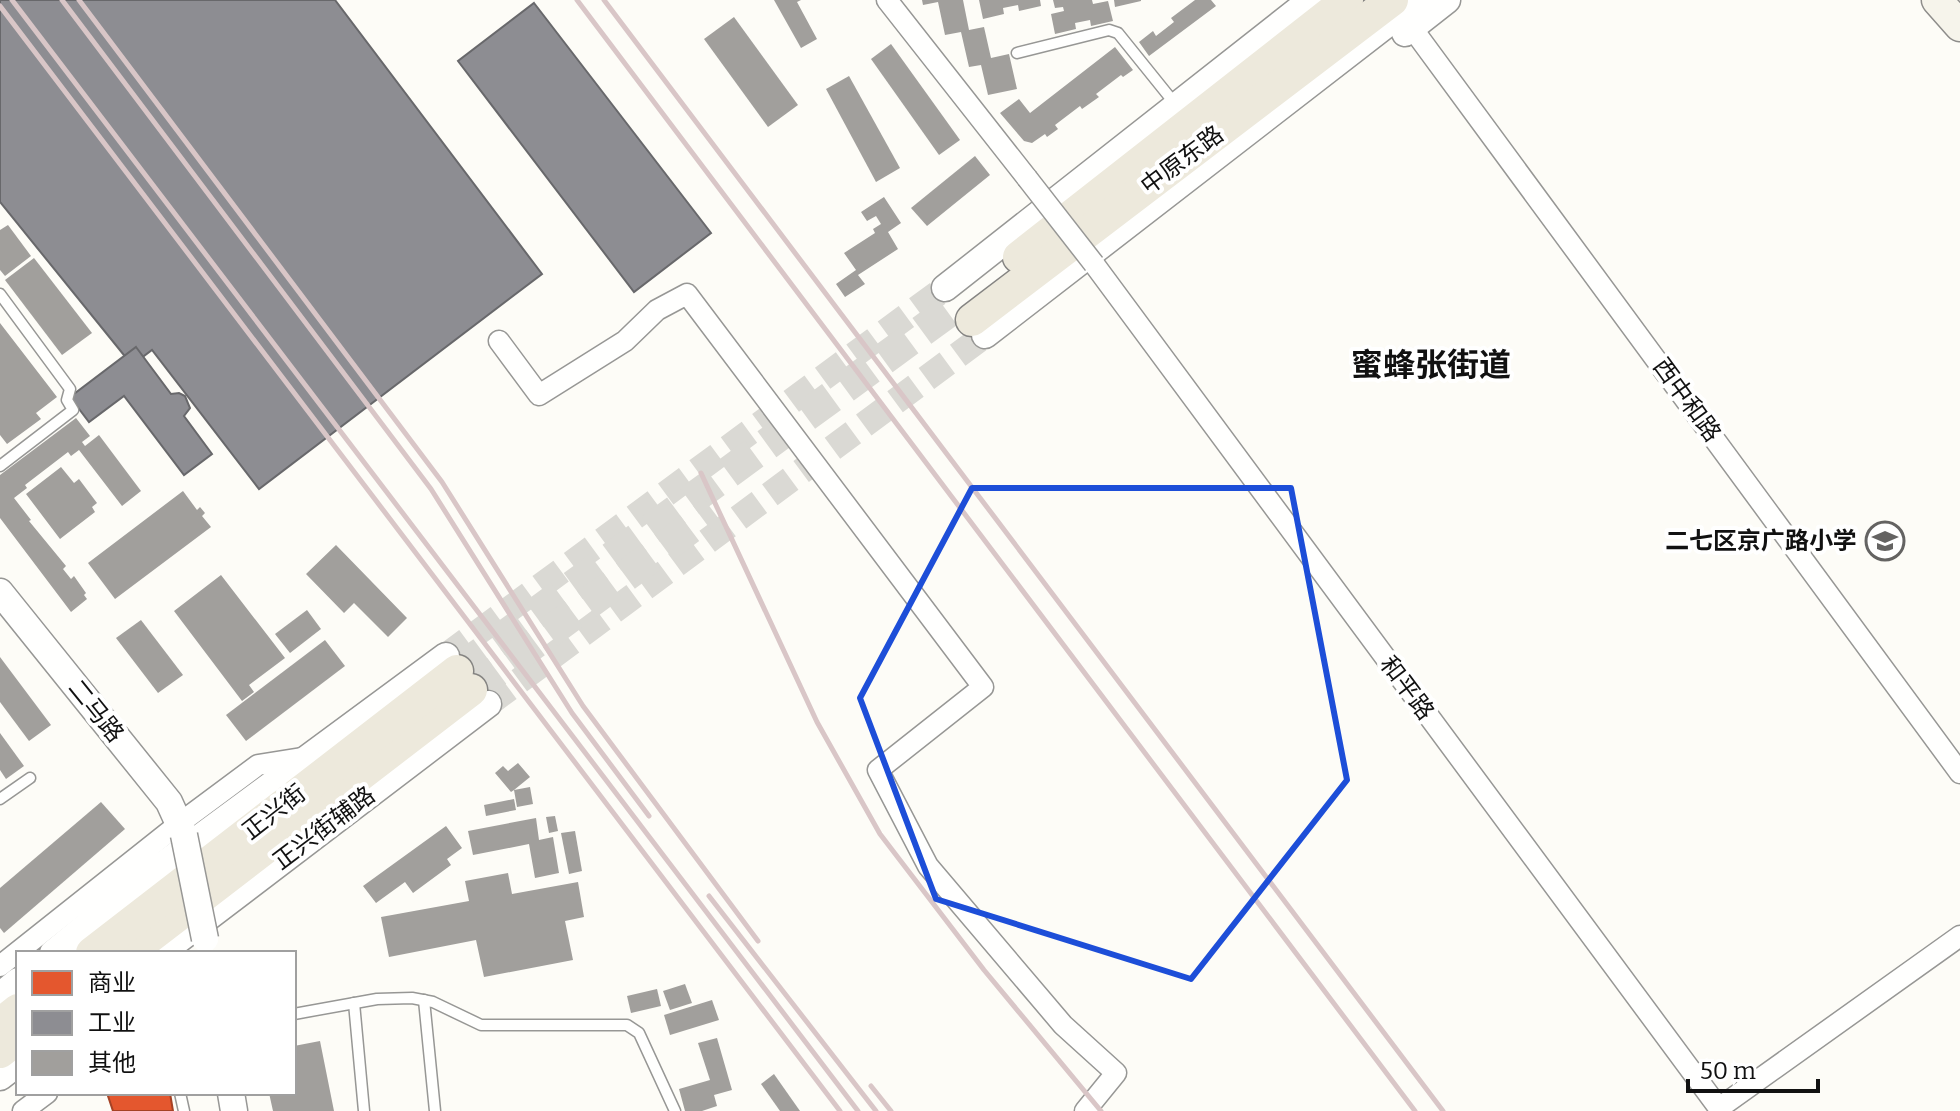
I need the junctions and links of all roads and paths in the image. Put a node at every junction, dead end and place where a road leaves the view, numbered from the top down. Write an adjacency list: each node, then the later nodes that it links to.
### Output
1 (887, 0): 12 (street, 和平路, bridge)
2 (1311, 0): 11 (street)
3 (1347, 0): 14 (main road, 中原东路)
4 (1392, 0): 14 (main road, 中原东路)
5 (1418, 0): 14 (street)
6 (1447, 0): 9 (street)
7 (1937, 0): 8 (main road)
8 (1960, 26)
9 (1412, 28): 12 (street); 20 (street, 西中和路)
10 (1017, 53): 11 (lane)
11 (1177, 106): 14 (street)
12 (1095, 267): 45 (street, 和平路)
13 (0, 294): 16 (lane)
14 (965, 312)
15 (499, 341): 50 (street)
16 (0, 466)
17 (0, 592): 23 (street, 二马路)
18 (465, 680): 19 (street); 28 (main road, 正兴街); 29 (main road, 正兴街); 30 (street, 正兴街辅路)
19 (308, 757): 23 (street); 27 (street)
20 (1960, 773)
21 (30, 778): 22 (lane)
22 (0, 799)
23 (182, 829): 25 (street, bridge); 26 (street)
24 (1960, 936): 45 (street)
25 (206, 946)
26 (20, 951)
27 (55, 951)
28 (95, 951)
29 (130, 951)
30 (163, 951)
31 (16, 954): 32 (street)
32 (0, 966)
33 (16, 983): 34 (street)
34 (0, 996)
35 (424, 1000): 36 (lane); 48 (lane); 49 (lane)
36 (354, 1003): 38 (lane); 47 (lane)
37 (16, 1012): 39 (main road)
38 (296, 1014)
39 (0, 1024)
40 (16, 1040): 41 (main road)
41 (0, 1052)
42 (16, 1065): 43 (street)
43 (0, 1077)
44 (44, 1095): 46 (street)
45 (1720, 1110)
46 (23, 1111)
47 (364, 1111)
48 (435, 1111)
49 (675, 1111)
50 (1085, 1111)

